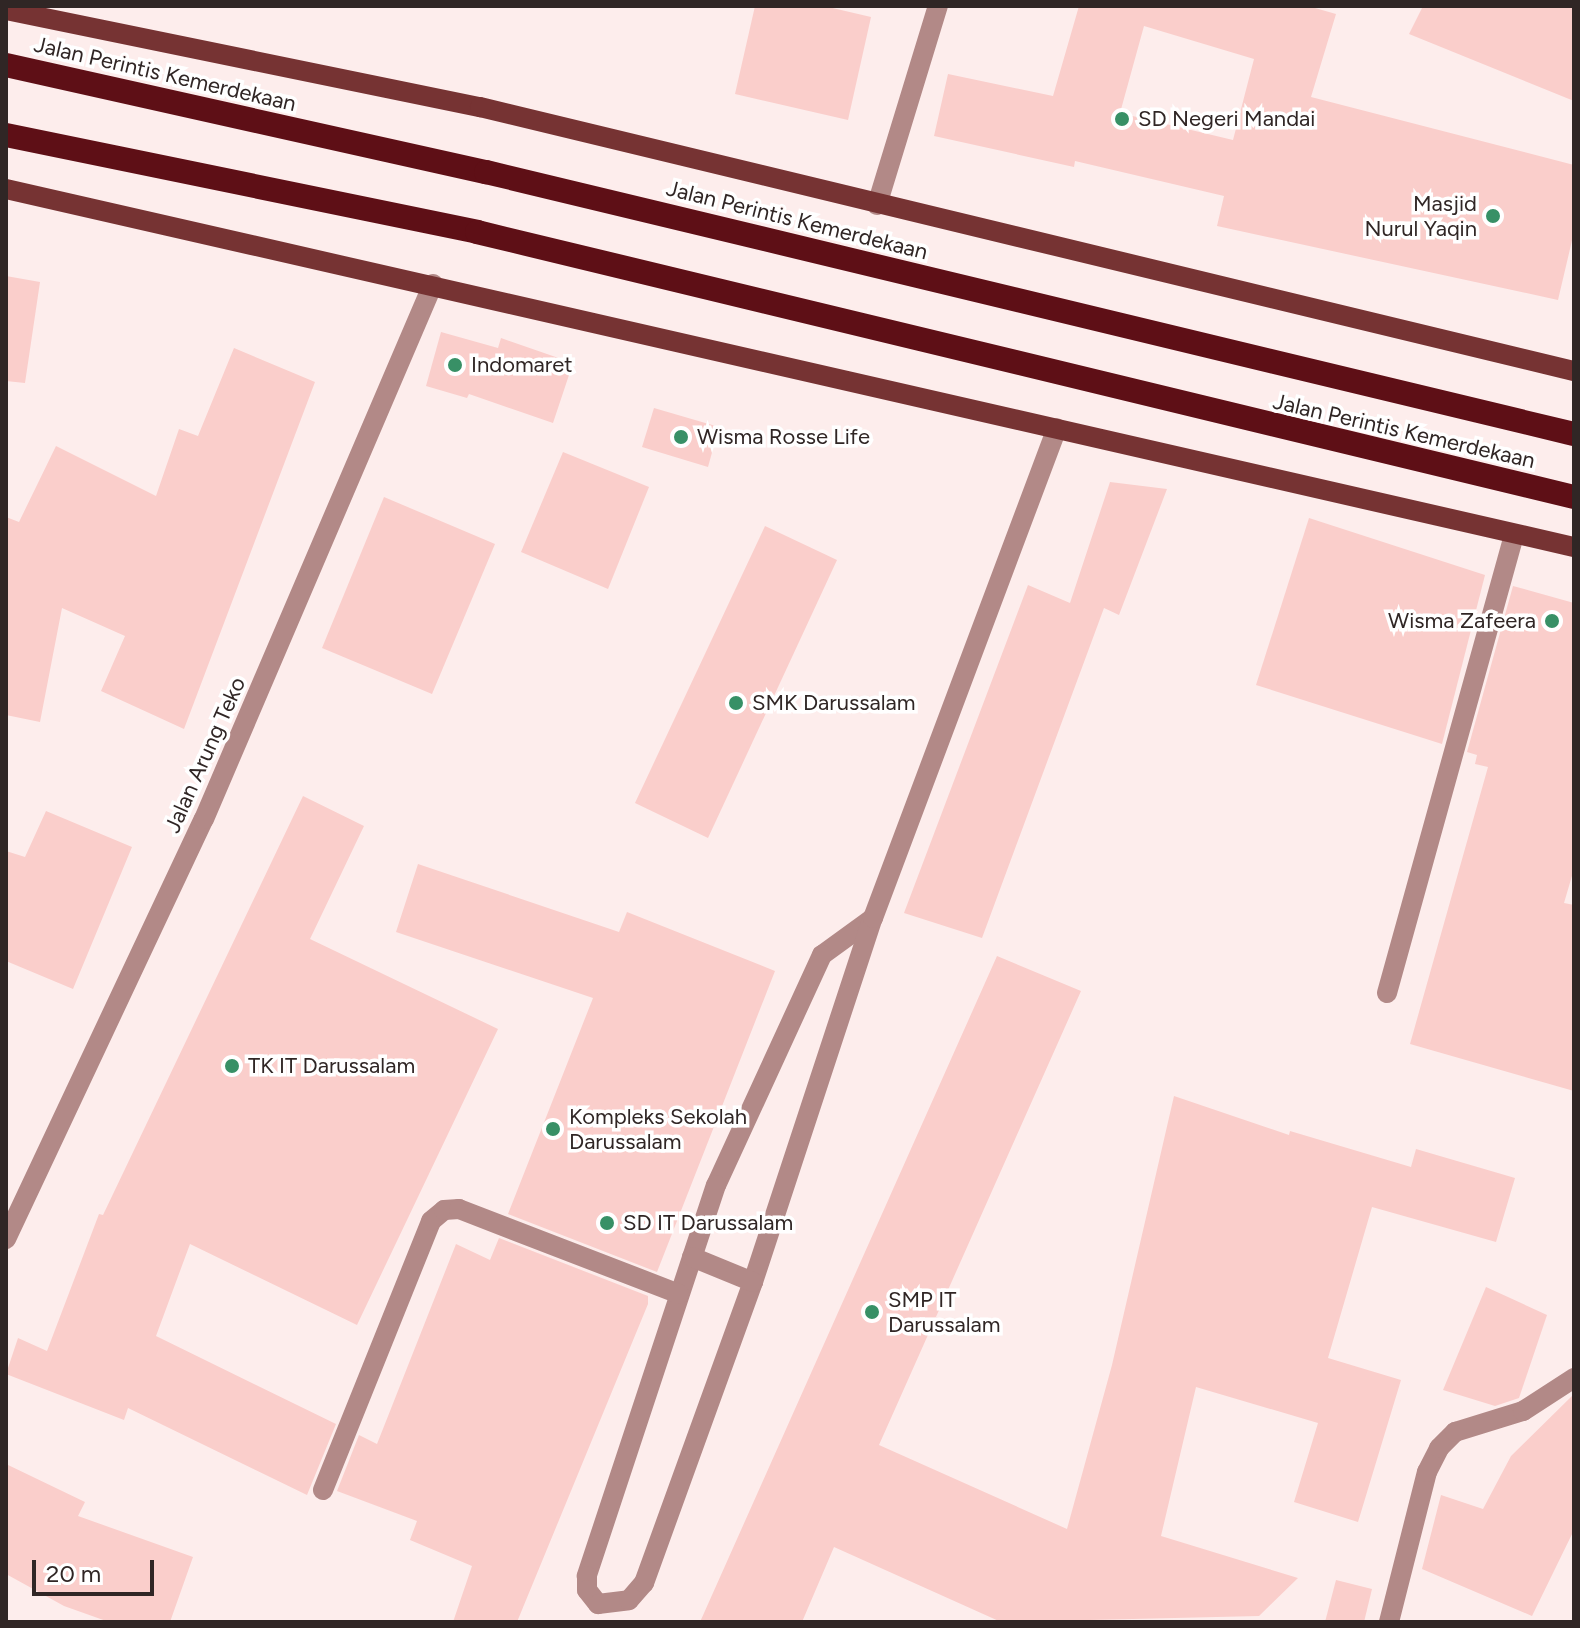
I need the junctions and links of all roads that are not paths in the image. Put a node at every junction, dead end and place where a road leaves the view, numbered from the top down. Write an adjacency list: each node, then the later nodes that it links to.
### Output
1 (938, 6): 6 (street)
2 (6, 10): 6 (main road, Jalan Perintis Kemerdekaan)
3 (6, 65): 10 (highway, Jalan Perintis Kemerdekaan)
4 (6, 135): 11 (highway, Jalan Perintis Kemerdekaan)
5 (6, 189): 7 (main road)
6 (877, 205): 8 (main road, Jalan Perintis Kemerdekaan)
7 (433, 284): 9 (main road); 16 (street, Jalan Arung Teko)
8 (1574, 371)
9 (1057, 428): 12 (main road); 14 (street)
10 (1574, 434)
11 (1574, 497)
12 (1514, 534): 13 (main road); 15 (street)
13 (1574, 547)
14 (873, 918): 17 (street); 18 (street)
15 (1387, 993)
16 (6, 1239)
17 (692, 1257): 18 (street); 19 (street)
18 (753, 1282): 19 (street)
19 (679, 1294): 21 (street)
20 (1574, 1378): 22 (street)
21 (323, 1490)
22 (1389, 1622)

